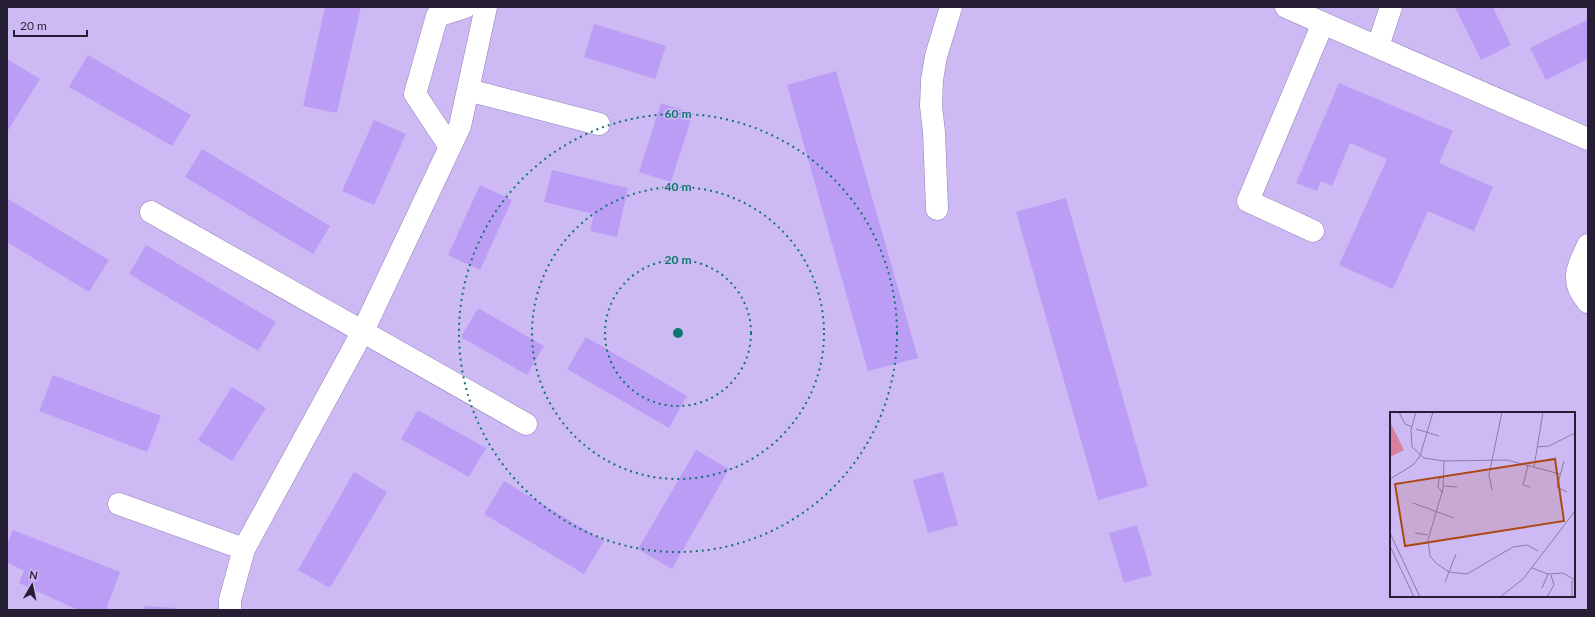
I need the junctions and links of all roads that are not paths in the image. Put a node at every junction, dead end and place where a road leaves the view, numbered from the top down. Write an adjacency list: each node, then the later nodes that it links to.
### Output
1 (465, 7): 11 (lane)
2 (486, 7): 8 (lane)
3 (951, 7): 12 (lane)
4 (1286, 7): 6 (lane)
5 (1391, 7): 7 (lane)
6 (1324, 23): 7 (lane); 14 (lane)
7 (1378, 46): 10 (lane)
8 (468, 90): 9 (lane); 11 (lane)
9 (599, 124)
10 (1588, 139)
11 (450, 147): 17 (lane)
12 (937, 210)
13 (151, 212): 17 (lane)
14 (1313, 231)
15 (1588, 245): 16 (lane)
16 (1588, 302)
17 (363, 331): 18 (lane); 20 (lane)
18 (526, 424)
19 (119, 504): 20 (lane)
20 (244, 549): 21 (lane)
21 (230, 610)

